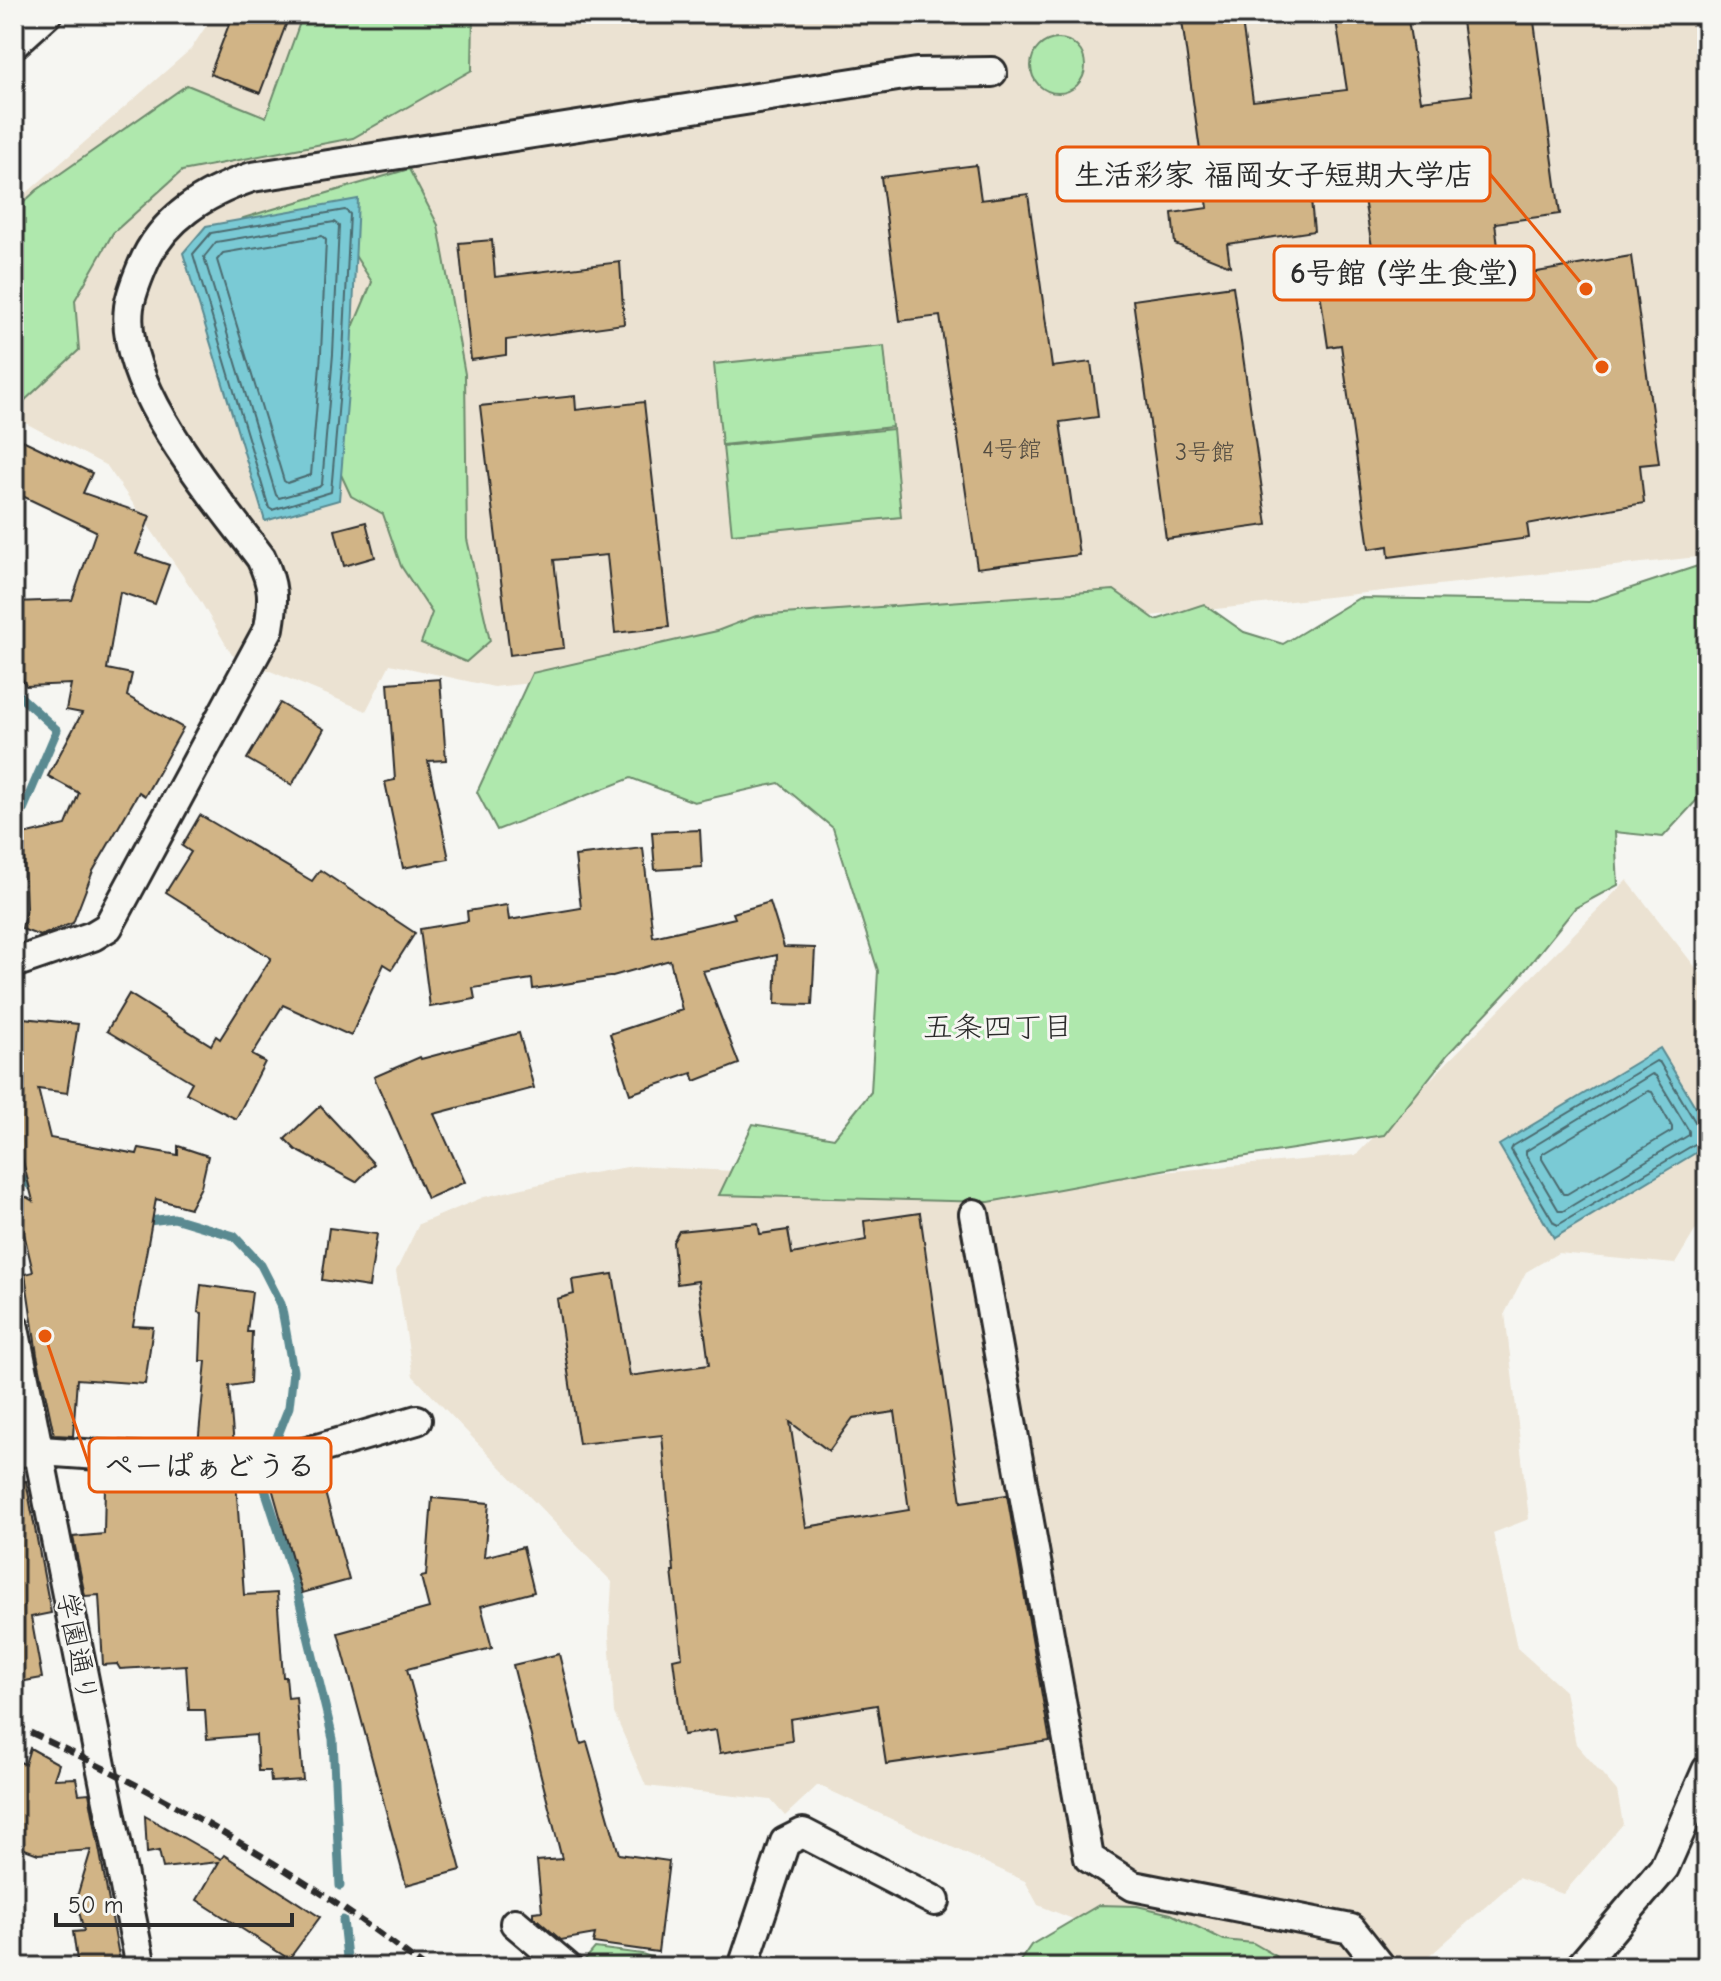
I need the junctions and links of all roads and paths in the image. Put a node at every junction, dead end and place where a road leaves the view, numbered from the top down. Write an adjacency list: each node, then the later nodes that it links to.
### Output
1 (47, 14): 2 (street)
2 (14, 44)
3 (992, 72): 4 (street)
4 (14, 963)
5 (974, 1214): 15 (street)
6 (14, 1328): 8 (street, 学園通り)
7 (417, 1420): 8 (street)
8 (27, 1452): 12 (street, 学園通り)
9 (1707, 1770): 16 (street)
10 (935, 1901): 14 (street)
11 (515, 1923): 13 (street)
12 (141, 1967)
13 (567, 1967)
14 (743, 1967)
15 (1381, 1967)
16 (1580, 1967)

